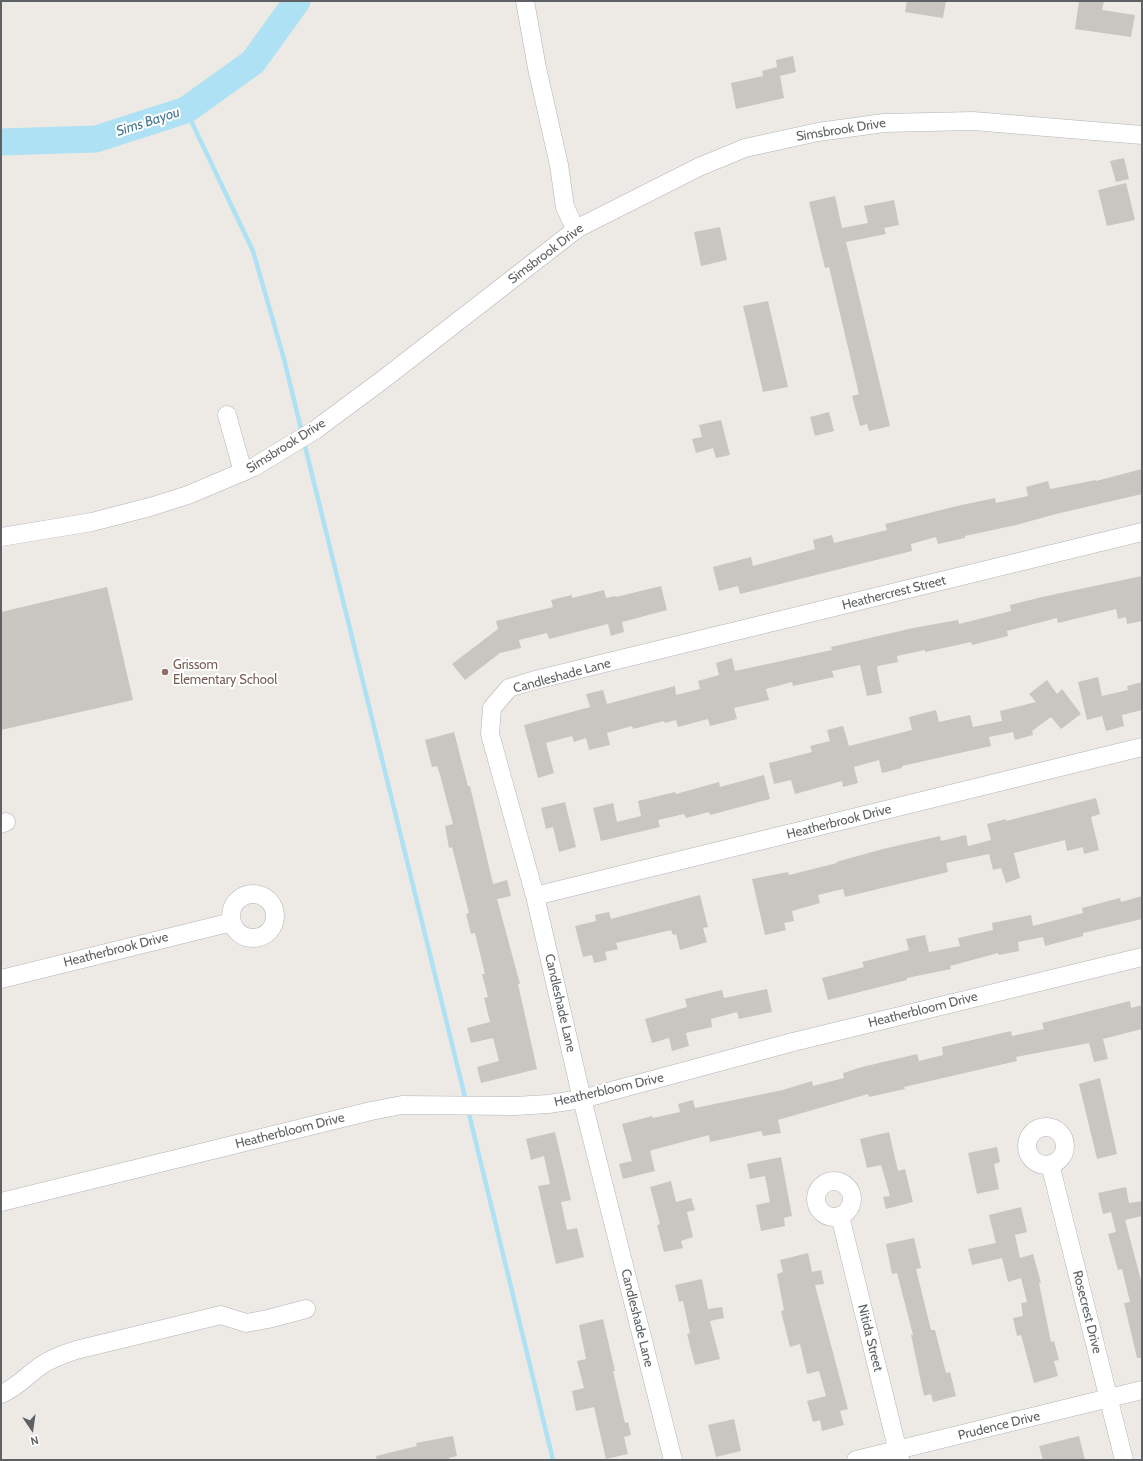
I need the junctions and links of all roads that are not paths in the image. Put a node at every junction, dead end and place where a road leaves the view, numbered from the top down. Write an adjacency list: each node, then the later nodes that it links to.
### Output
1 (525, 1): 3 (street)
2 (1142, 135): 3 (street, Simsbrook Drive)
3 (576, 230): 5 (street, Simsbrook Drive)
4 (227, 415): 5 (street)
5 (243, 472): 7 (street, Simsbrook Drive)
6 (1142, 532): 8 (street, Heathercrest Street)
7 (1, 537)
8 (646, 653): 10 (street, Candleshade Lane)
9 (1142, 747): 10 (street, Heatherbrook Drive)
10 (535, 896): 14 (street, Candleshade Lane)
11 (232, 922): 13 (street, Heatherbrook Drive)
12 (1142, 957): 14 (street, Heatherbloom Drive)
13 (1, 979)
14 (582, 1098): 16 (street, Heatherbloom Drive); 23 (street, Candleshade Lane)
15 (1050, 1164): 21 (street, Rosecrest Drive)
16 (1, 1202)
17 (840, 1216): 22 (street, Nitida Street)
18 (306, 1309): 20 (street)
19 (1142, 1390): 21 (street, Prudence Drive)
20 (1, 1394)
21 (1109, 1399): 22 (street, Prudence Drive); 25 (street, Rosecrest Drive)
22 (899, 1455): 24 (street, Prudence Drive)
23 (673, 1460)
24 (856, 1460)
25 (1124, 1460)

